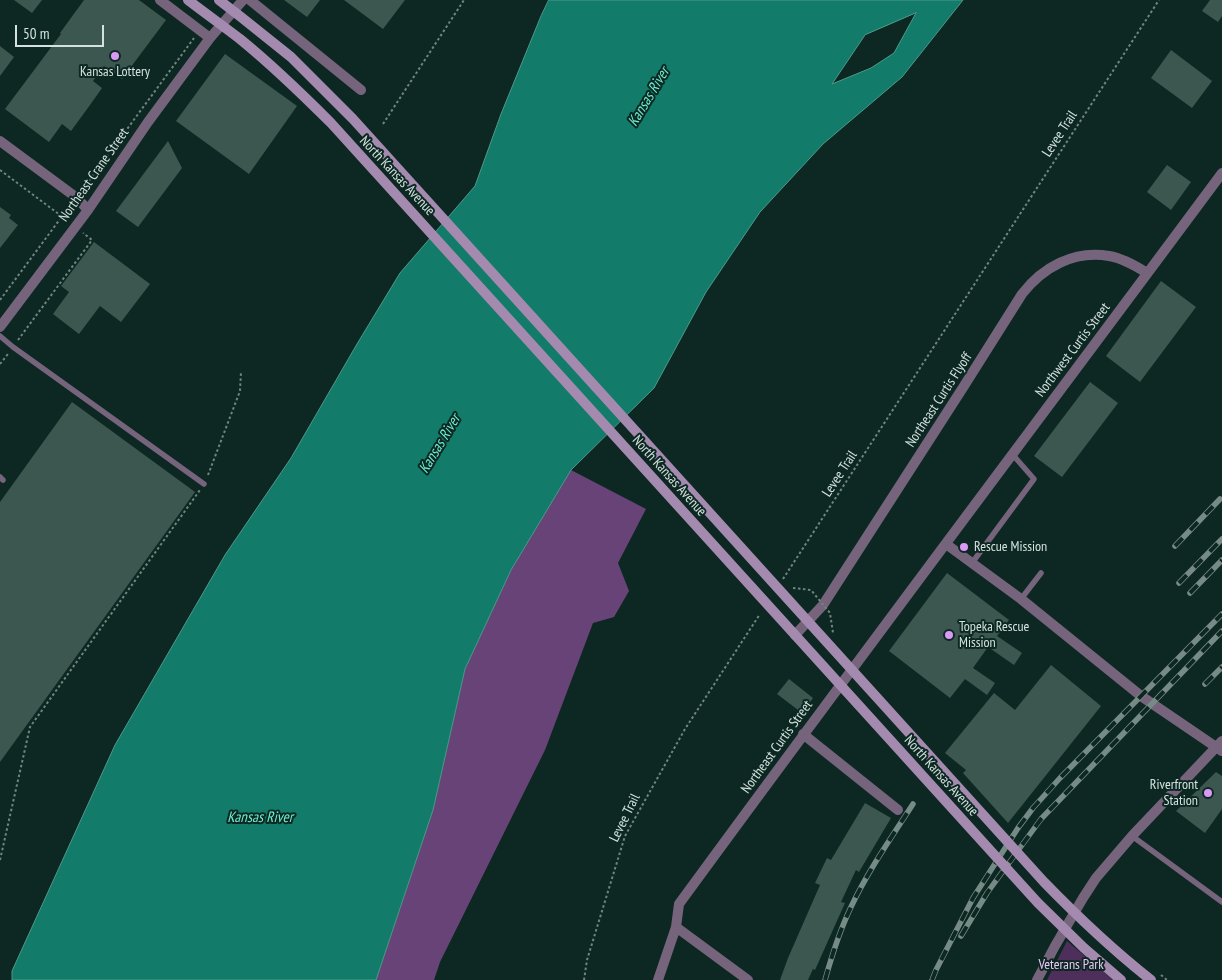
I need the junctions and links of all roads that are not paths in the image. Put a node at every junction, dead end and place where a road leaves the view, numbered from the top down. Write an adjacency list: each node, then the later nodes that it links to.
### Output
1 (160, 0): 6 (street)
2 (188, 0): 21 (main road, North Kansas Avenue, bridge)
3 (219, 0): 20 (main road, North Kansas Avenue, bridge)
4 (243, 0): 6 (street, Northeast Crane Street)
5 (250, 0): 7 (street)
6 (210, 38): 10 (street, Northeast Crane Street)
7 (361, 90)
8 (0, 141): 10 (street)
9 (1222, 173): 11 (street, Northwest Curtis Street)
10 (88, 210): 12 (street, Northeast Crane Street)
11 (1147, 273): 14 (street, Northwest Curtis Street); 20 (street, Northeast Curtis Flyoff)
12 (0, 327)
13 (0, 336): 15 (lane)
14 (1013, 455): 16 (street, Northwest Curtis Street); 17 (lane)
15 (204, 484)
16 (946, 544): 17 (street); 22 (street, Northeast Curtis Street)
17 (972, 563): 19 (street)
18 (1041, 573): 19 (lane)
19 (1021, 599): 23 (street)
20 (808, 622): 21 (street, Northeast Curtis Flyoff); 32 (main road, North Kansas Avenue, bridge)
21 (795, 635): 31 (main road, North Kansas Avenue, bridge)
22 (803, 734): 24 (street); 27 (street, Northeast Curtis Street)
23 (1220, 746): 25 (street)
24 (898, 810)
25 (1132, 836): 26 (lane); 30 (street)
26 (1222, 902)
27 (676, 927): 28 (street, Northeast Curtis Street); 29 (street)
28 (658, 980)
29 (748, 980)
30 (1037, 980)
31 (1121, 980)
32 (1151, 980)

